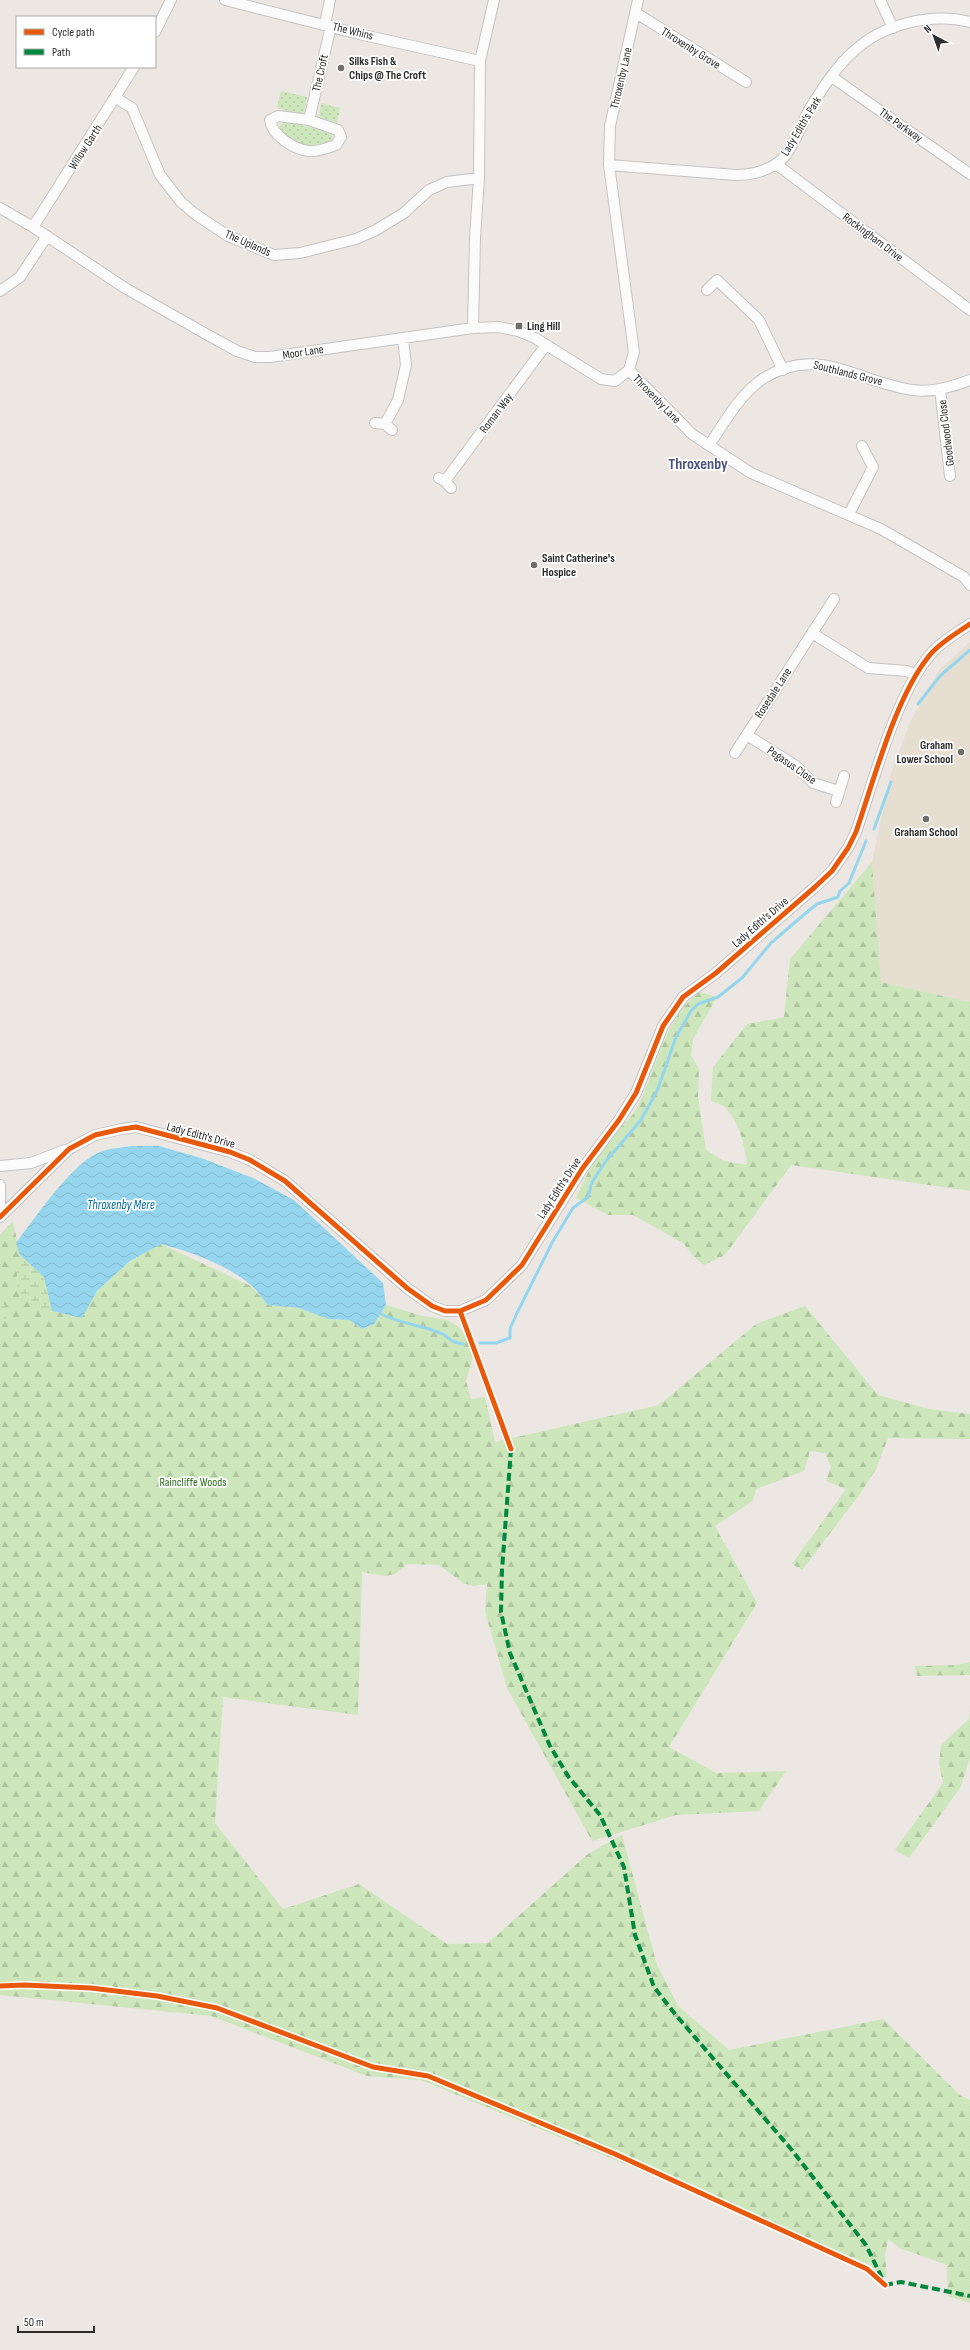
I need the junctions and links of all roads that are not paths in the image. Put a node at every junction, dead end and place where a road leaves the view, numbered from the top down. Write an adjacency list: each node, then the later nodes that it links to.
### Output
1 (171, 0): 11 (street)
2 (225, 0): 9 (street, The Whins)
3 (330, 0): 9 (street, The Croft)
4 (494, 0): 12 (street)
5 (638, 0): 7 (street, Throxenby Lane)
6 (880, 0): 10 (street)
7 (636, 13): 15 (street, Throxenby Grove); 19 (street, Throxenby Lane)
8 (970, 22): 10 (street, Lady Edith's Park)
9 (328, 25): 12 (street, The Whins); 17 (street, The Croft)
10 (893, 28): 14 (street, Lady Edith's Park)
11 (156, 30)
12 (480, 61): 21 (street)
13 (133, 68): 16 (street, Willow Garth)
14 (832, 77): 18 (street, Lady Edith's Park); 20 (street, The Parkway)
15 (746, 82)
16 (116, 98): 21 (street, The Uplands); 23 (street, Willow Garth)
17 (309, 120): 17 (street)
18 (776, 164): 19 (street, Lady Edith's Park); 27 (street, Rockingham Drive)
19 (609, 165): 31 (street, Throxenby Lane)
20 (970, 174)
21 (479, 178): 28 (street)
22 (0, 208): 23 (street, Moor Lane)
23 (33, 227): 24 (street, Moor Lane)
24 (47, 236): 26 (street); 29 (street, Moor Lane)
25 (707, 290): 32 (street)
26 (0, 291)
27 (970, 310)
28 (473, 328): 29 (street, Moor Lane); 30 (street, Moor Lane)
29 (403, 339): 35 (street)
30 (546, 345): 31 (street, Moor Lane); 39 (street, Roman Way)
31 (629, 370): 36 (street, Throxenby Lane)
32 (783, 370): 34 (street, Southlands Grove); 36 (street, Southlands Grove)
33 (970, 380): 34 (street, Southlands Grove)
34 (940, 390): 38 (street, Goodwood Close)
35 (384, 426)
36 (710, 444): 40 (street, Throxenby Lane)
37 (862, 446): 40 (street)
38 (951, 476)
39 (445, 482)
40 (849, 514): 41 (street, Throxenby Lane)
41 (968, 577)
42 (834, 599): 44 (street, Rosedale Lane)
43 (970, 624): 45 (street, Lady Edith's Drive)
44 (812, 633): 45 (street); 46 (street, Rosedale Lane)
45 (915, 675): 51 (street, Lady Edith's Drive)
46 (746, 735): 47 (street, Rosedale Lane); 49 (street, Pegasus Close)
47 (735, 753)
48 (844, 776): 49 (street)
49 (839, 790): 50 (street)
50 (836, 802)
51 (69, 1149): 52 (street); 55 (street, Lady Edith's Drive)
52 (0, 1166)
53 (0, 1185): 54 (street)
54 (0, 1211)
55 (0, 1217)

